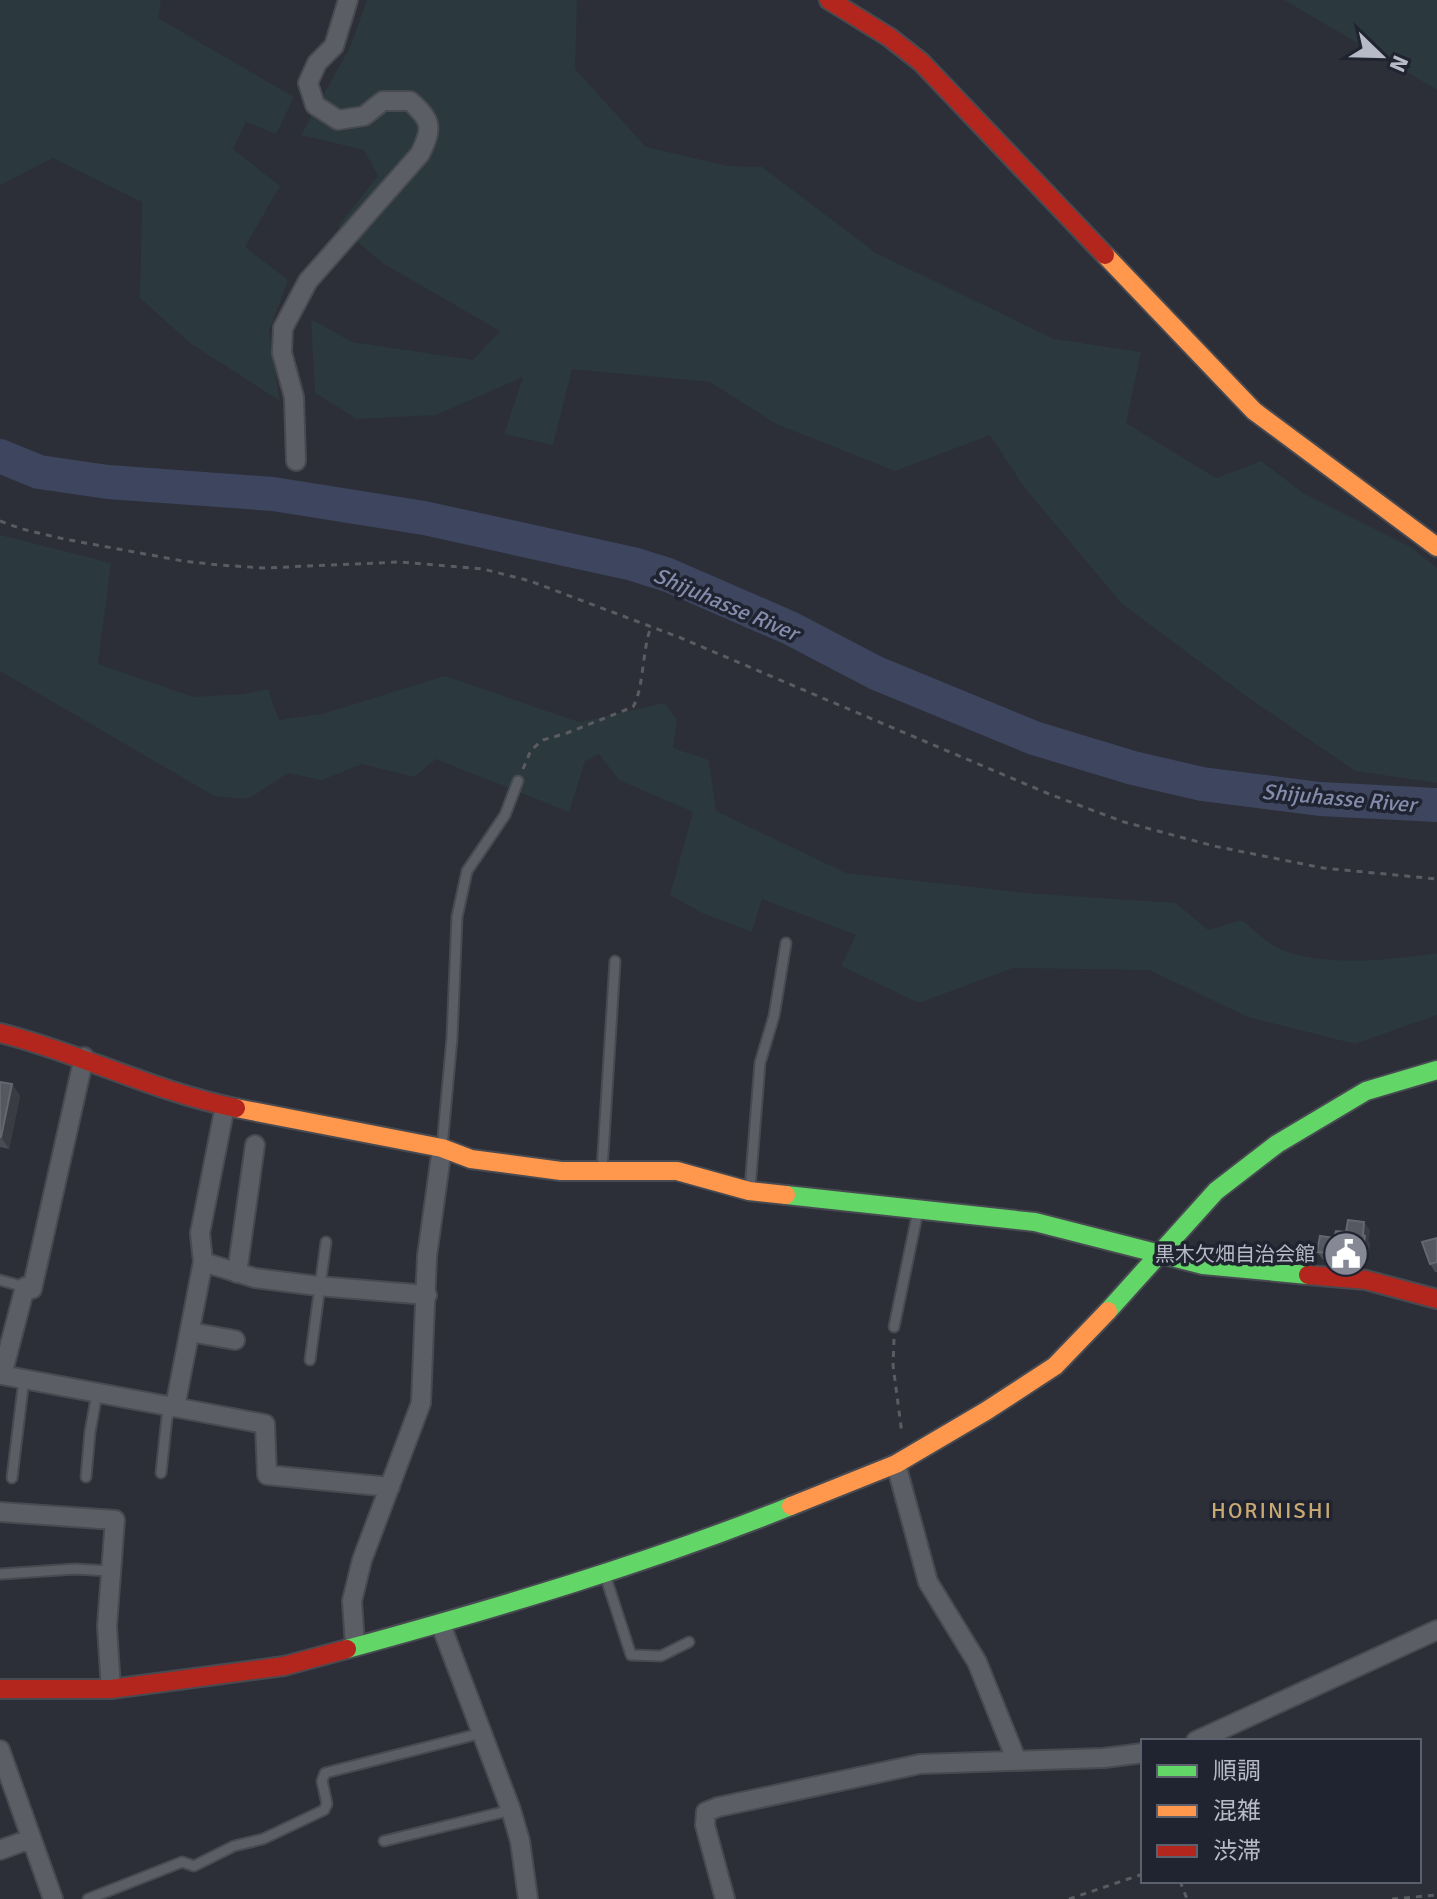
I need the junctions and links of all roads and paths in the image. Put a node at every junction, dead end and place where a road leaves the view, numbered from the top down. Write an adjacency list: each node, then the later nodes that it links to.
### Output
1 (348, 0): 3 (street)
2 (829, 0): 5 (street)
3 (296, 461)
4 (0, 521): 6 (path)
5 (1437, 547)
6 (651, 627): 7 (path); 8 (path)
7 (518, 781): 16 (lane)
8 (1437, 879)
9 (786, 943): 18 (lane)
10 (615, 961): 17 (lane)
11 (0, 1033): 12 (street)
12 (84, 1057): 14 (street); 26 (street)
13 (1437, 1070): 21 (street)
14 (225, 1106): 16 (street); 22 (street)
15 (255, 1145): 23 (street)
16 (442, 1148): 17 (street); 27 (street)
17 (601, 1171): 18 (street)
18 (749, 1191): 19 (street)
19 (918, 1208): 21 (street); 29 (lane)
20 (326, 1242): 25 (lane)
21 (1159, 1252): 28 (street); 36 (street)
22 (203, 1262): 23 (street); 30 (street)
23 (237, 1273): 25 (street)
24 (0, 1280): 26 (lane)
25 (318, 1286): 27 (street); 32 (lane)
26 (25, 1287): 33 (street)
27 (427, 1295): 40 (street)
28 (1437, 1299)
29 (894, 1327): 36 (path)
30 (190, 1332): 31 (street); 35 (street)
31 (235, 1340)
32 (310, 1360)
33 (24, 1379): 34 (street); 39 (lane)
34 (97, 1393): 35 (street); 38 (lane)
35 (175, 1407): 37 (lane); 40 (street)
36 (901, 1461): 43 (street); 55 (street)
37 (161, 1473)
38 (86, 1477)
39 (12, 1478)
40 (390, 1487): 48 (street)
41 (0, 1512): 42 (street)
42 (111, 1571): 44 (lane); 50 (street)
43 (603, 1572): 45 (street); 47 (lane)
44 (1, 1574)
45 (441, 1625): 48 (street); 51 (street)
46 (1437, 1630): 52 (street)
47 (689, 1642)
48 (355, 1645): 50 (street)
49 (0, 1689): 50 (street)
50 (111, 1689)
51 (482, 1733): 56 (street); 63 (lane)
52 (1200, 1739)
53 (0, 1750): 57 (street)
54 (1141, 1753): 55 (street)
55 (1016, 1759): 65 (street)
56 (511, 1810): 58 (lane); 64 (street)
57 (30, 1839): 59 (street); 62 (street)
58 (384, 1841)
59 (0, 1850)
60 (1141, 1875): 66 (path)
61 (1437, 1895): 67 (path)
62 (53, 1899)
63 (88, 1899)
64 (528, 1899)
65 (725, 1899)
66 (1069, 1899)
67 (1392, 1899)

